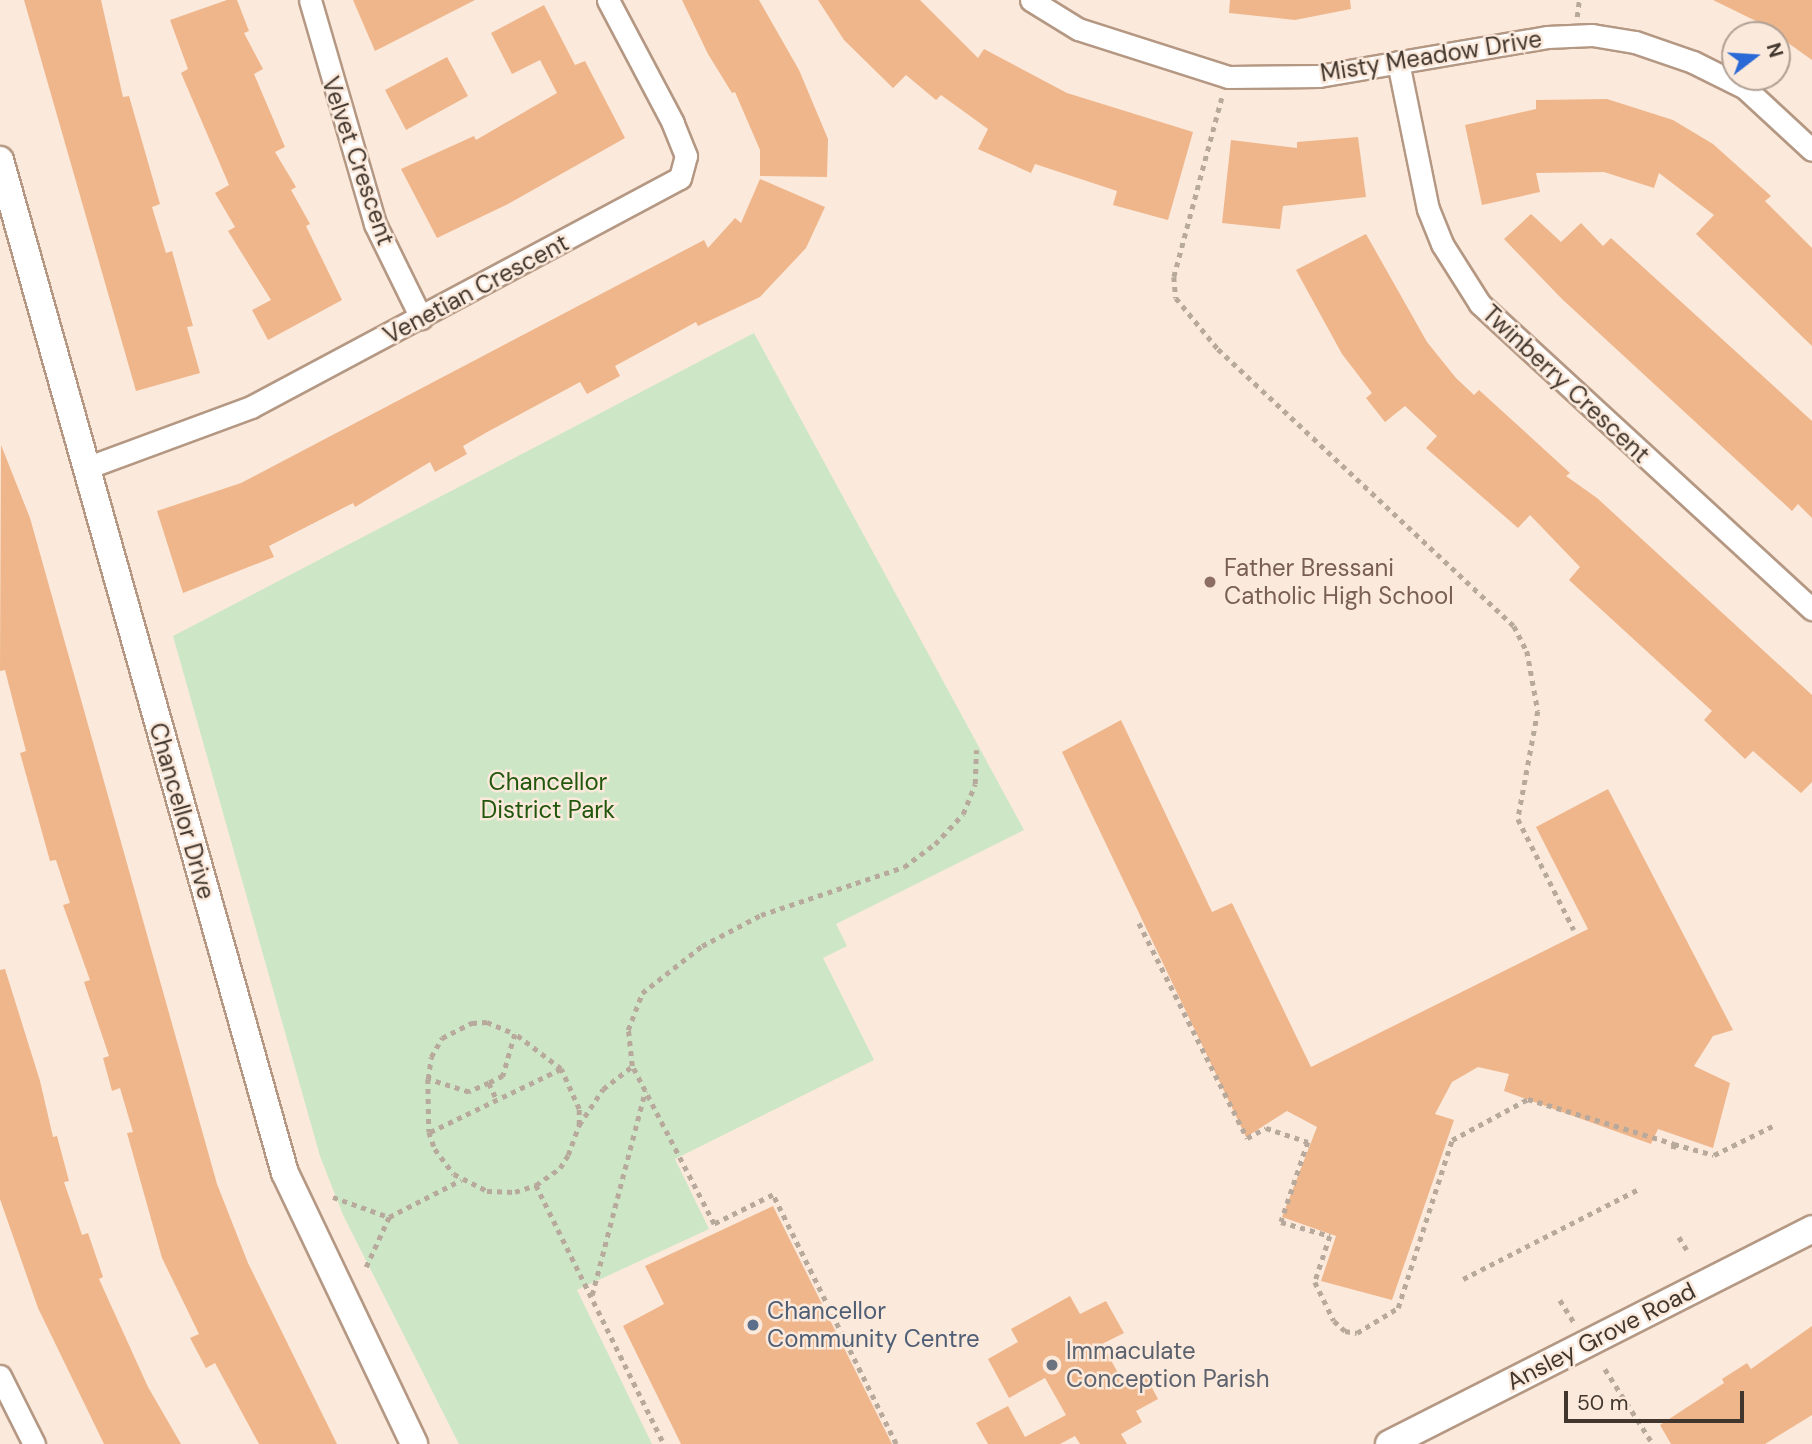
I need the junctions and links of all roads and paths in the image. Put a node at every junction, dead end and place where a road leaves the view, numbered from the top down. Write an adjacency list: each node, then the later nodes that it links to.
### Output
1 (310, 0): 8 (street, Velvet Crescent)
2 (608, 0): 8 (street, Venetian Crescent)
3 (1031, 0): 5 (street, Misty Meadow Drive)
4 (1398, 62): 5 (street, Misty Meadow Drive); 6 (street, Misty Meadow Drive); 10 (street, Twinberry Crescent)
5 (1228, 76): 13 (path)
6 (1812, 150)
7 (0, 160): 9 (street, Chancellor Drive)
8 (421, 318): 9 (street, Venetian Crescent)
9 (86, 468): 40 (street, Chancellor Drive)
10 (1812, 609)
11 (976, 750): 15 (path)
12 (1139, 923): 22 (path)
13 (1574, 930)
14 (515, 1034): 16 (path); 17 (path); 18 (path)
15 (632, 1066): 19 (path); 21 (path)
16 (561, 1069): 20 (path); 21 (path)
17 (428, 1079): 18 (path); 23 (path)
18 (489, 1083): 20 (path)
19 (645, 1090): 34 (path); 42 (path)
20 (497, 1100): 23 (path)
21 (579, 1125): 25 (path)
22 (1773, 1126)
23 (429, 1132): 24 (path)
24 (461, 1180): 25 (path); 28 (path)
25 (536, 1185): 34 (path)
26 (1639, 1189): 33 (path)
27 (332, 1197): 28 (path)
28 (389, 1217): 32 (path)
29 (1812, 1229): 43 (street, Ansley Grove Road)
30 (1679, 1237): 31 (path)
31 (1687, 1250)
32 (366, 1267)
33 (1463, 1279)
34 (592, 1295): 41 (path)
35 (1560, 1300): 36 (path)
36 (1574, 1322)
37 (1605, 1369): 44 (path)
38 (0, 1376): 39 (street)
39 (34, 1444)
40 (414, 1444)
41 (664, 1444)
42 (896, 1444)
43 (1389, 1444)
44 (1653, 1444)

